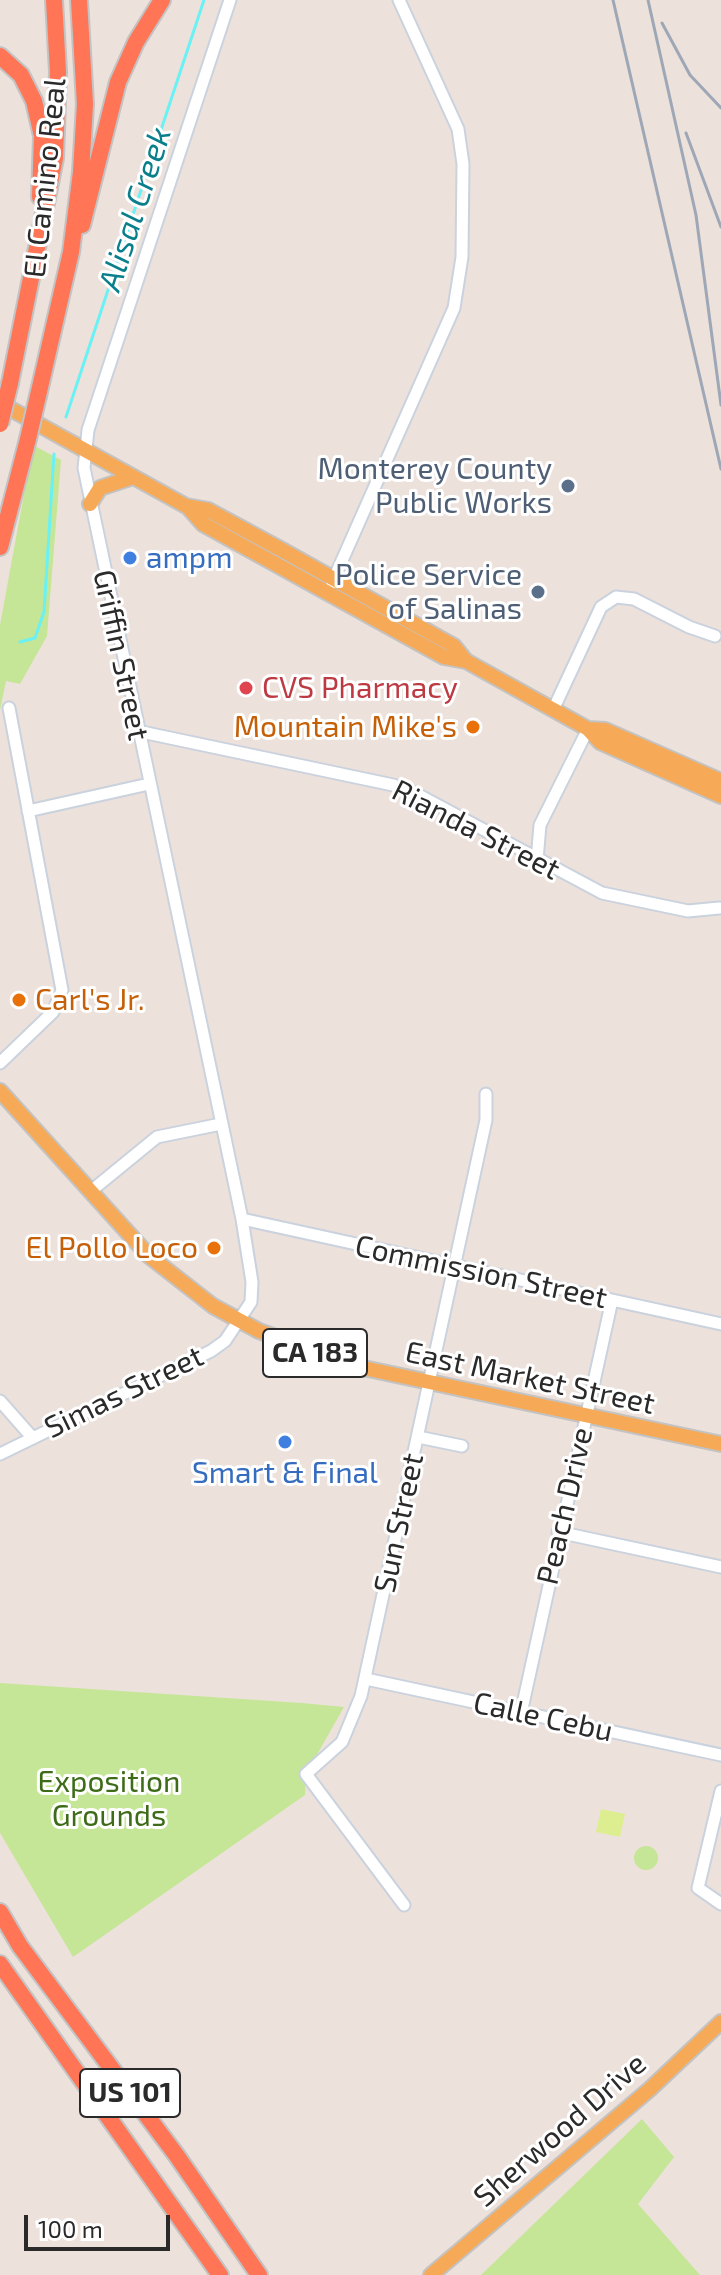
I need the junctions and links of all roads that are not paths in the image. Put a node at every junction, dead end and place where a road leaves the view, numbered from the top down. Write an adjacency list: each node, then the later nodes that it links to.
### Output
1 (54, 0): 7 (highway, El Camino Real)
2 (79, 0): 8 (highway, El Camino Real)
3 (162, 0): 8 (highway)
4 (230, 0): 11 (street, Griffin Street)
5 (399, 0): 16 (street)
6 (0, 56): 7 (highway)
7 (39, 249): 10 (highway, El Camino Real, bridge)
8 (71, 252): 15 (highway, El Camino Real, bridge)
9 (0, 403): 11 (main road)
10 (0, 424)
11 (84, 449): 12 (main road); 13 (street, Griffin Street)
12 (133, 477): 13 (main road); 14 (main road)
13 (90, 504): 23 (street, Griffin Street)
14 (188, 507): 16 (main road); 17 (main road)
15 (0, 547)
16 (334, 579): 17 (street); 19 (main road)
17 (328, 593): 19 (main road)
18 (715, 636): 21 (street)
19 (466, 661): 21 (main road)
20 (9, 708): 27 (street)
21 (553, 710): 22 (main road)
22 (588, 729): 24 (main road); 26 (main road); 28 (street)
23 (137, 731): 25 (street, Griffin Street); 28 (street, Rianda Street)
24 (721, 781)
25 (149, 784): 27 (street); 33 (street, Griffin Street)
26 (721, 796)
27 (28, 811): 30 (street)
28 (537, 860): 29 (street, Rianda Street)
29 (719, 908)
30 (0, 1063)
31 (0, 1091): 34 (main road, East Market Street / CA 183)
32 (486, 1094): 36 (street, Sun Street)
33 (221, 1124): 34 (street); 35 (street, Griffin Street)
34 (91, 1191): 38 (main road, East Market Street / CA 183)
35 (242, 1219): 36 (street, Commission Street); 38 (street, Griffin Street)
36 (455, 1266): 37 (street, Commission Street); 40 (street, Sun Street)
37 (612, 1300): 39 (street, Commission Street); 42 (street, Peach Drive)
38 (240, 1320): 40 (main road, East Market Street / CA 183); 43 (street, Simas Street)
39 (721, 1324)
40 (429, 1383): 42 (main road, East Market Street / CA 183); 44 (street, Sun Street)
41 (0, 1401): 43 (street)
42 (586, 1417): 45 (main road, East Market Street / CA 183); 48 (street, Peach Drive)
43 (31, 1436): 47 (street, Simas Street)
44 (418, 1437): 46 (street); 50 (street, Sun Street)
45 (721, 1444)
46 (462, 1446)
47 (0, 1454)
48 (558, 1532): 49 (street); 51 (street, Peach Drive)
49 (721, 1567)
50 (366, 1679): 51 (street, Calle Cebu); 55 (street, Sun Street)
51 (521, 1713): 52 (street, Calle Cebu)
52 (721, 1755)
53 (721, 1791): 54 (street)
54 (721, 1904)
55 (404, 1905)
56 (0, 1912): 59 (highway, US 101)
57 (0, 1964): 60 (highway, US 101)
58 (721, 2022): 63 (main road, Sherwood Drive)
59 (177, 2156): 61 (highway, US 101); 62 (highway)
60 (220, 2275)
61 (259, 2275)
62 (265, 2275)
63 (431, 2275)

